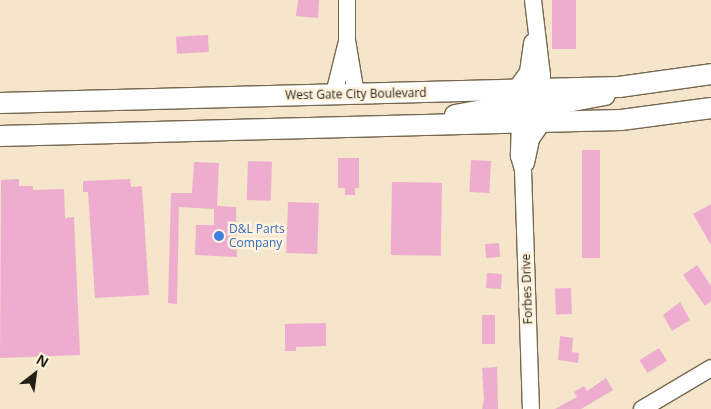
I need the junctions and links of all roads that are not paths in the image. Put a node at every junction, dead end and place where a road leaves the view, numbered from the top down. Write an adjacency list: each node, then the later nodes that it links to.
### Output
1 (347, 0): 4 (street)
2 (533, 0): 3 (street)
3 (535, 25): 7 (street); 8 (street)
4 (347, 40): 9 (street); 10 (street)
5 (711, 74): 6 (main road, West Gate City Boulevard)
6 (648, 84): 7 (main road, West Gate City Boulevard); 13 (main road)
7 (539, 89): 8 (main road, West Gate City Boulevard); 15 (main road)
8 (515, 90): 10 (main road, West Gate City Boulevard)
9 (334, 94): 10 (main road, West Gate City Boulevard); 11 (main road, West Gate City Boulevard)
10 (356, 94)
11 (0, 103)
12 (711, 108): 14 (main road)
13 (520, 122): 14 (main road); 15 (main road); 17 (street, Forbes Drive)
14 (542, 122): 17 (street, Forbes Drive)
15 (412, 125): 16 (main road)
16 (0, 136)
17 (524, 170): 19 (street, Forbes Drive)
18 (711, 368): 20 (street)
19 (531, 409)
20 (642, 409)

